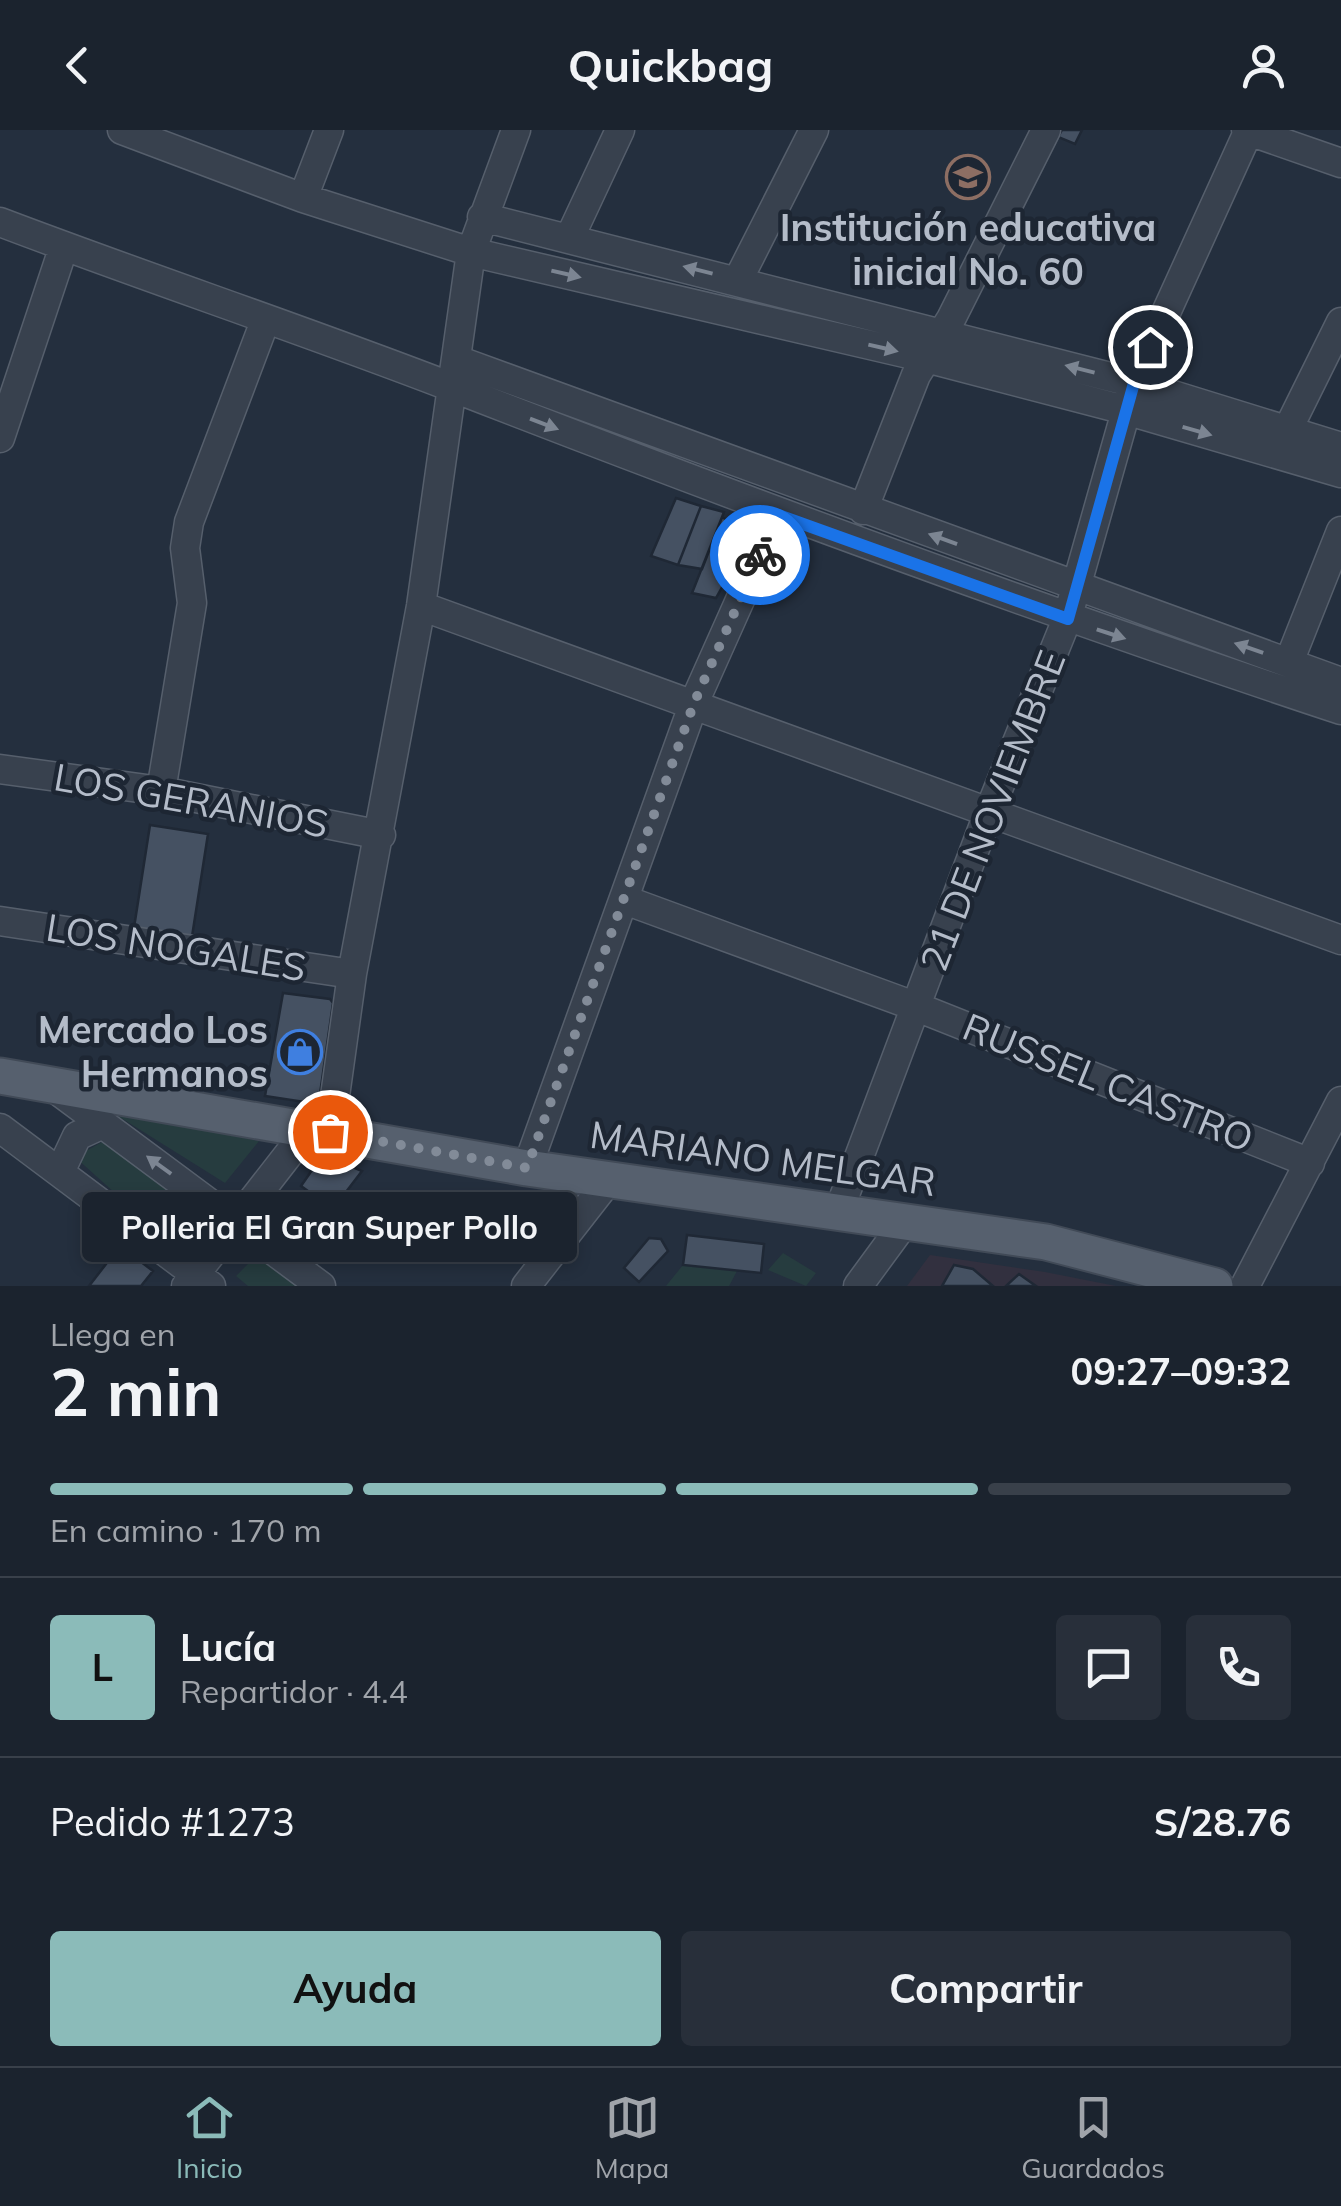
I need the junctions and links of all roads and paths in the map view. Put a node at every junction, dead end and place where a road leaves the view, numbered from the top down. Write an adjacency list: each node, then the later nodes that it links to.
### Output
1 (329, 130): 9 (street)
2 (516, 130): 10 (street)
3 (620, 130): 12 (street)
4 (814, 130): 15 (street)
5 (1046, 130): 18 (street)
6 (1248, 130): 8 (street); 22 (street, 21 DE NOVIEMBRE)
7 (133, 132): 9 (street)
8 (1341, 162)
9 (302, 198): 14 (street)
10 (482, 217): 12 (street); 14 (street)
11 (0, 222): 13 (street)
12 (570, 238): 15 (street, one-way to 12)
13 (64, 246): 16 (street); 24 (street)
14 (471, 252): 19 (street, one-way to 19); 20 (street)
15 (738, 280): 18 (street)
16 (265, 321): 21 (street); 38 (street)
17 (1341, 322): 23 (street)
18 (941, 334): 19 (street); 22 (street, one-way to 18)
19 (926, 358): 22 (street); 27 (street)
20 (456, 360): 21 (street); 27 (street)
21 (453, 388): 28 (street, one-way to 28); 31 (street)
22 (1131, 397): 23 (street); 26 (street, one-way to 26); 30 (street, 21 DE NOVIEMBRE)
23 (1288, 429): 25 (street)
24 (0, 438)
25 (1341, 447)
26 (1341, 473)
27 (863, 510): 30 (street, one-way to 27)
28 (778, 515): 32 (street); 35 (street)
29 (1341, 530): 33 (street)
30 (1077, 589): 32 (street, 21 DE NOVIEMBRE); 33 (street, one-way to 30)
31 (421, 606): 35 (street); 40 (street)
32 (1068, 619): 36 (street, one-way to 36); 39 (street, 21 DE NOVIEMBRE)
33 (1290, 662): 34 (street)
34 (1341, 682)
35 (694, 703): 39 (street); 41 (street)
36 (1341, 710)
37 (0, 769): 38 (street, LOS GERANIOS)
38 (161, 791): 40 (street, LOS GERANIOS)
39 (988, 814): 43 (street); 45 (street, 21 DE NOVIEMBRE)
40 (381, 835): 44 (street)
41 (625, 900): 45 (street, RUSSEL CASTRO); 54 (street)
42 (0, 922): 44 (street, LOS NOGALES)
43 (1341, 940)
44 (352, 974): 51 (street)
45 (917, 1006): 53 (street, RUSSEL CASTRO); 57 (street, 21 DE NOVIEMBRE)
46 (0, 1076): 47 (main road, MARIANO MELGAR)
47 (46, 1082): 49 (street); 51 (main road, MARIANO MELGAR)
48 (1341, 1101): 52 (street)
49 (103, 1124): 55 (street); 58 (street, one-way to 49)
50 (0, 1128): 55 (street)
51 (319, 1130): 54 (main road, MARIANO MELGAR); 58 (street)
52 (1333, 1135): 53 (street)
53 (1310, 1163): 65 (street)
54 (527, 1168): 56 (main road, MARIANO MELGAR)
55 (60, 1172): 60 (street)
56 (608, 1181): 57 (main road, MARIANO MELGAR); 63 (street)
57 (838, 1212): 59 (main road, MARIANO MELGAR)
58 (234, 1220): 60 (street); 62 (street)
59 (906, 1222): 61 (main road, MARIANO MELGAR); 64 (street)
60 (198, 1282)
61 (1210, 1285)
62 (321, 1286)
63 (526, 1286)
64 (858, 1286)
65 (1245, 1286)

